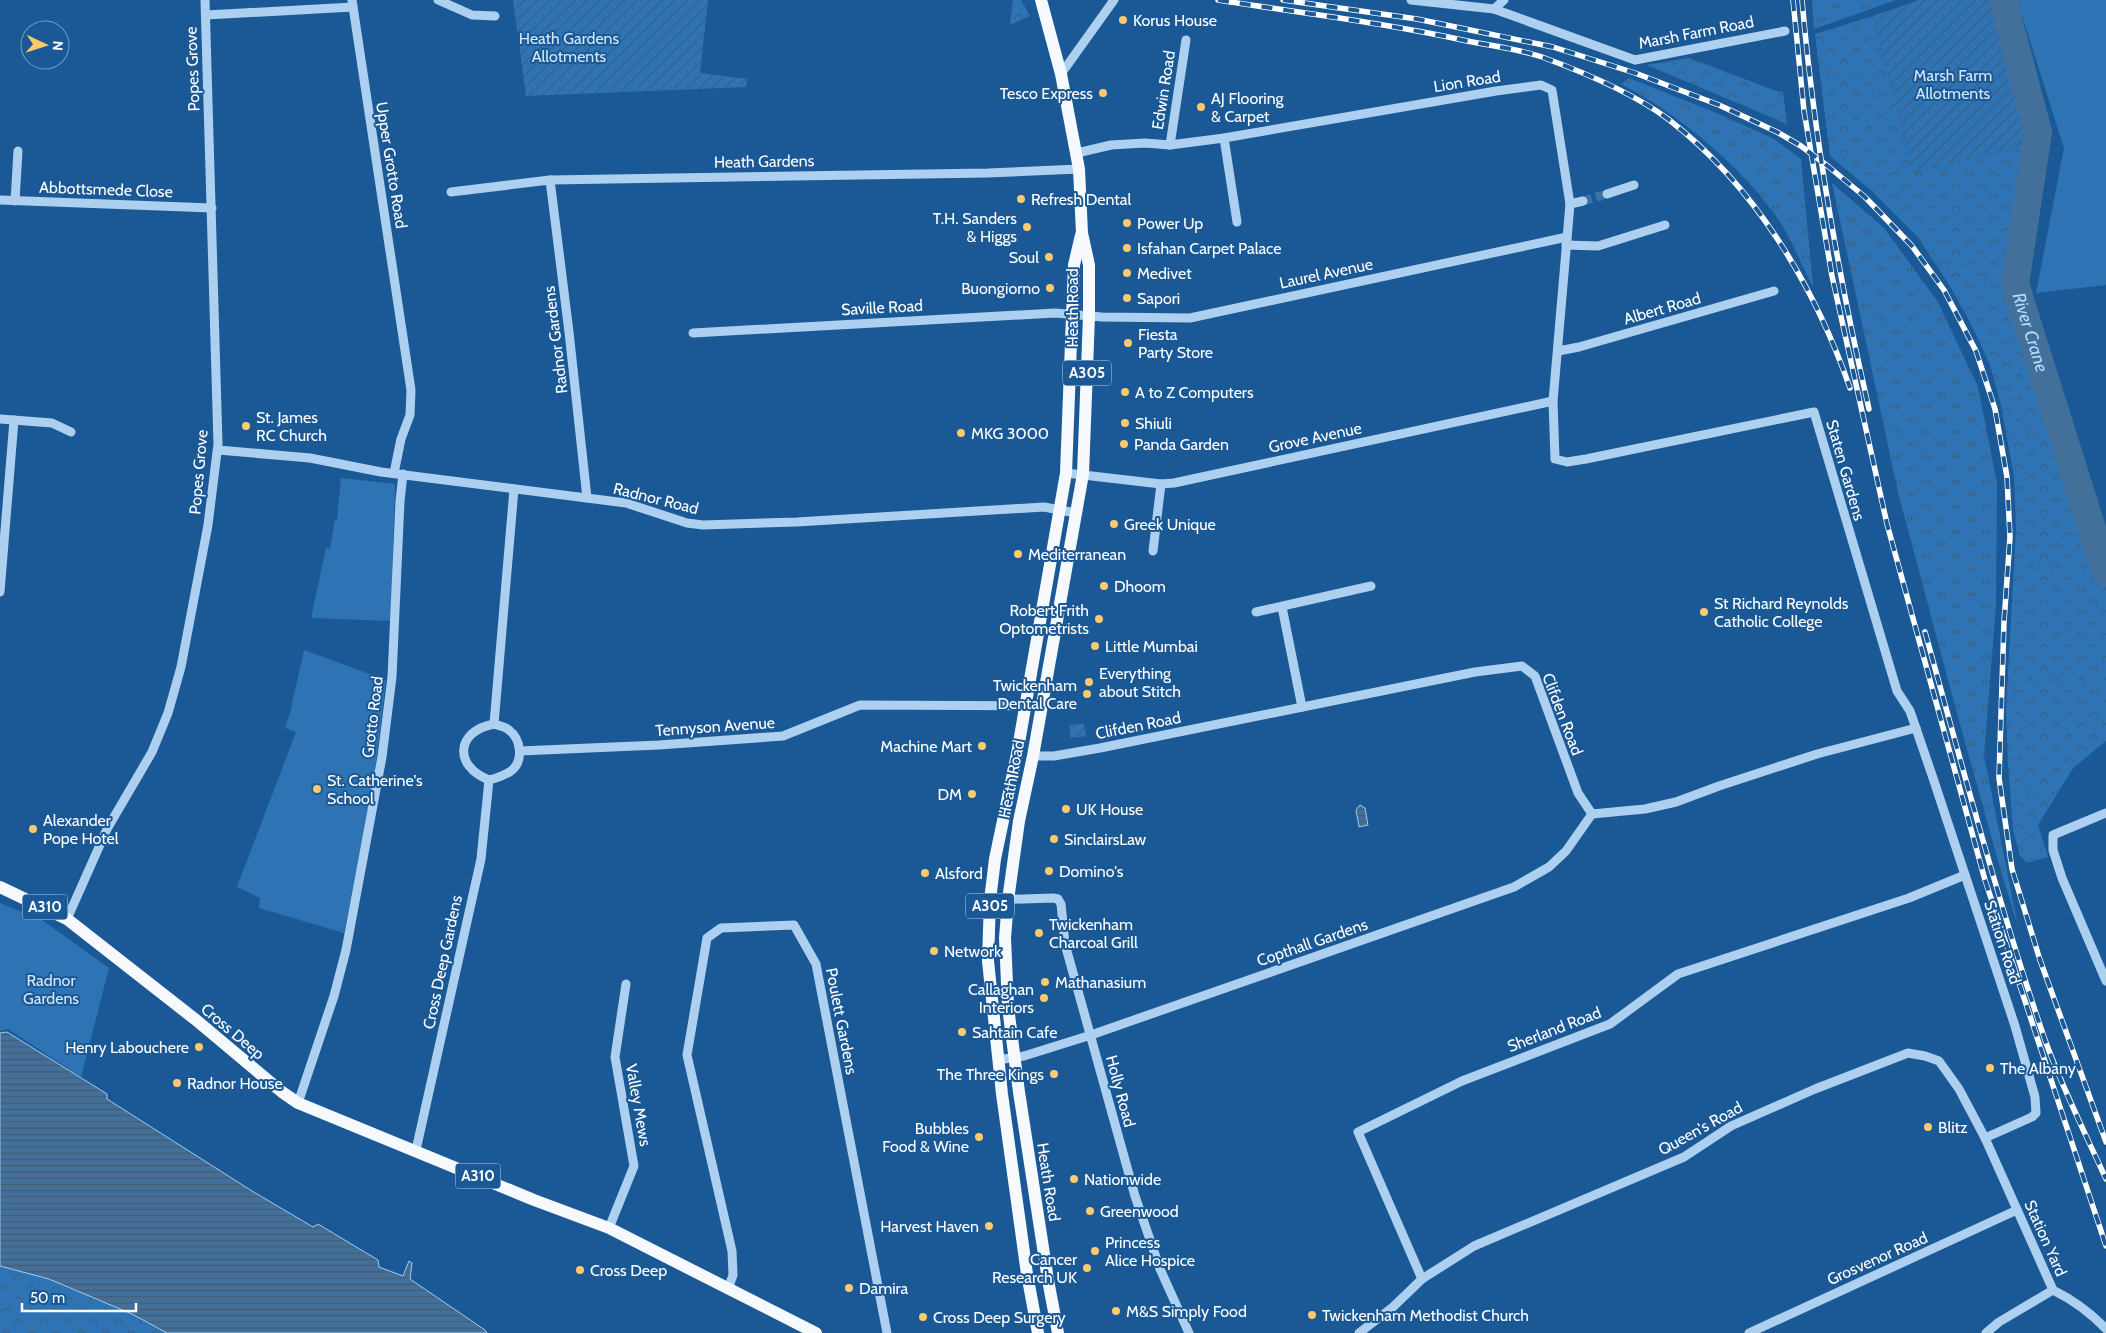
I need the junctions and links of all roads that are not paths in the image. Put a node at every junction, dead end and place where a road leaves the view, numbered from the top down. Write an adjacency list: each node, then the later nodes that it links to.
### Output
1 (205, 0): 9 (street, Popes Grove)
2 (438, 0): 10 (street)
3 (1041, 0): 13 (main road, Heath Road / A305)
4 (1114, 0): 13 (street)
5 (1411, 0): 8 (street, Marsh Farm Road)
6 (1504, 0): 8 (street)
7 (353, 3): 9 (street, Upper Grotto Road); 43 (street, Upper Grotto Road)
8 (1494, 9): 11 (street, Marsh Farm Road)
9 (206, 15): 27 (street, Popes Grove)
10 (495, 16)
11 (1785, 31)
12 (1186, 40): 15 (street, Edwin Road)
13 (1061, 74): 17 (main road, Heath Road / A305)
14 (1224, 138): 15 (street, Lion Road); 26 (street, Lion Road); 28 (street)
15 (1170, 144): 17 (street, Lion Road)
16 (18, 151): 24 (street)
17 (1076, 153): 18 (main road, Heath Road / A305)
18 (1079, 169): 19 (street, Heath Gardens); 30 (main road, Heath Road / A305)
19 (550, 180): 21 (street, Heath Gardens); 47 (street, Radnor Gardens)
20 (1634, 185): 22 (street)
21 (451, 192)
22 (1606, 194)
23 (0, 200): 24 (street, Abbottsmede Close)
24 (15, 201): 27 (street, Abbottsmede Close)
25 (1583, 201): 26 (street)
26 (1570, 204): 31 (street, Lion Road)
27 (212, 208): 41 (street, Popes Grove)
28 (1237, 222)
29 (1665, 226): 31 (street, Laurel Avenue)
30 (1082, 232): 33 (main road, Heath Road / A305); 34 (main road, Heath Road / A305)
31 (1566, 241): 34 (street, Laurel Avenue); 36 (street, Lion Road)
32 (1774, 291): 36 (street, Albert Road)
33 (1073, 314): 34 (street, Laurel Avenue); 35 (street, Saville Road); 42 (main road, Heath Road / A305)
34 (1089, 316): 44 (main road, Heath Road / A305)
35 (694, 333)
36 (1558, 351): 37 (street, Lion Road)
37 (1553, 401): 45 (street, Grove Avenue); 59 (street, Staten Gardens)
38 (0, 419): 39 (street)
39 (14, 420): 40 (street); 52 (street)
40 (71, 432)
41 (218, 450): 43 (street, Radnor Road); 69 (street, Popes Grove)
42 (1066, 473): 44 (street, Grove Avenue); 48 (main road, Heath Road / A305)
43 (399, 474): 46 (street, Radnor Road); 76 (street, Grotto Road)
44 (1082, 474): 45 (street, Grove Avenue); 49 (main road, Heath Road / A305)
45 (1161, 484): 50 (street)
46 (514, 489): 47 (street, Radnor Road); 58 (street)
47 (587, 498): 48 (street, Radnor Road)
48 (1060, 510): 49 (street, Radnor Road); 55 (main road, Heath Road / A305)
49 (1076, 513): 56 (main road, Heath Road / A305)
50 (1153, 551)
51 (1371, 586): 53 (street)
52 (0, 592)
53 (1282, 607): 54 (street); 57 (street)
54 (1256, 612)
55 (1026, 706): 56 (street, Tennyson Avenue); 60 (street, Tennyson Avenue); 67 (main road, Heath Road / A305)
56 (1042, 706): 61 (main road, Heath Road / A305)
57 (1302, 706): 61 (street, Clifden Road); 64 (street, Clifden Road)
58 (494, 724): 60 (street); 62 (street)
59 (1916, 728): 64 (street); 65 (street, Station Road)
60 (520, 751): 62 (street)
61 (1033, 756): 68 (main road, Heath Road / A305)
62 (490, 780): 78 (street, Cross Deep Gardens)
63 (2106, 813): 70 (street)
64 (1592, 814): 73 (street, Copthall Gardens)
65 (1965, 875): 77 (street, Station Road); 81 (street, Sherland Road)
66 (0, 887): 69 (main road, Cross Deep / A310)
67 (990, 900): 68 (street); 75 (main road, Heath Road / A305)
68 (1008, 900): 73 (street, Holly Road); 74 (main road, Heath Road / A305)
69 (67, 919): 76 (main road, Cross Deep / A310)
70 (2103, 968): 71 (street)
71 (2106, 981)
72 (626, 984): 80 (street, Valley Mews)
73 (1091, 1034): 74 (street, Copthall Gardens); 89 (street, Holly Road)
74 (1015, 1057): 75 (street, Copthall Gardens); 88 (main road, Heath Road / A305)
75 (998, 1060): 87 (main road, Heath Road / A305)
76 (298, 1103): 78 (main road, Cross Deep / A310)
77 (1985, 1138): 79 (street, Station Yard); 81 (street, Queen's Road)
78 (416, 1150): 80 (main road, Cross Deep / A310)
79 (2017, 1210): 83 (street, Station Yard); 91 (street, Grosvenor Road)
80 (609, 1228): 82 (main road, Cross Deep / A310)
81 (1422, 1279): 90 (street, Queen's Road)
82 (728, 1289): 85 (main road, Cross Deep / A310); 86 (street, Poulett Gardens)
83 (2053, 1290): 84 (street, Station Yard); 92 (street)
84 (2106, 1329)
85 (816, 1333)
86 (887, 1333)
87 (1038, 1333)
88 (1058, 1333)
89 (1189, 1333)
90 (1359, 1333)
91 (1750, 1333)
92 (1986, 1333)

